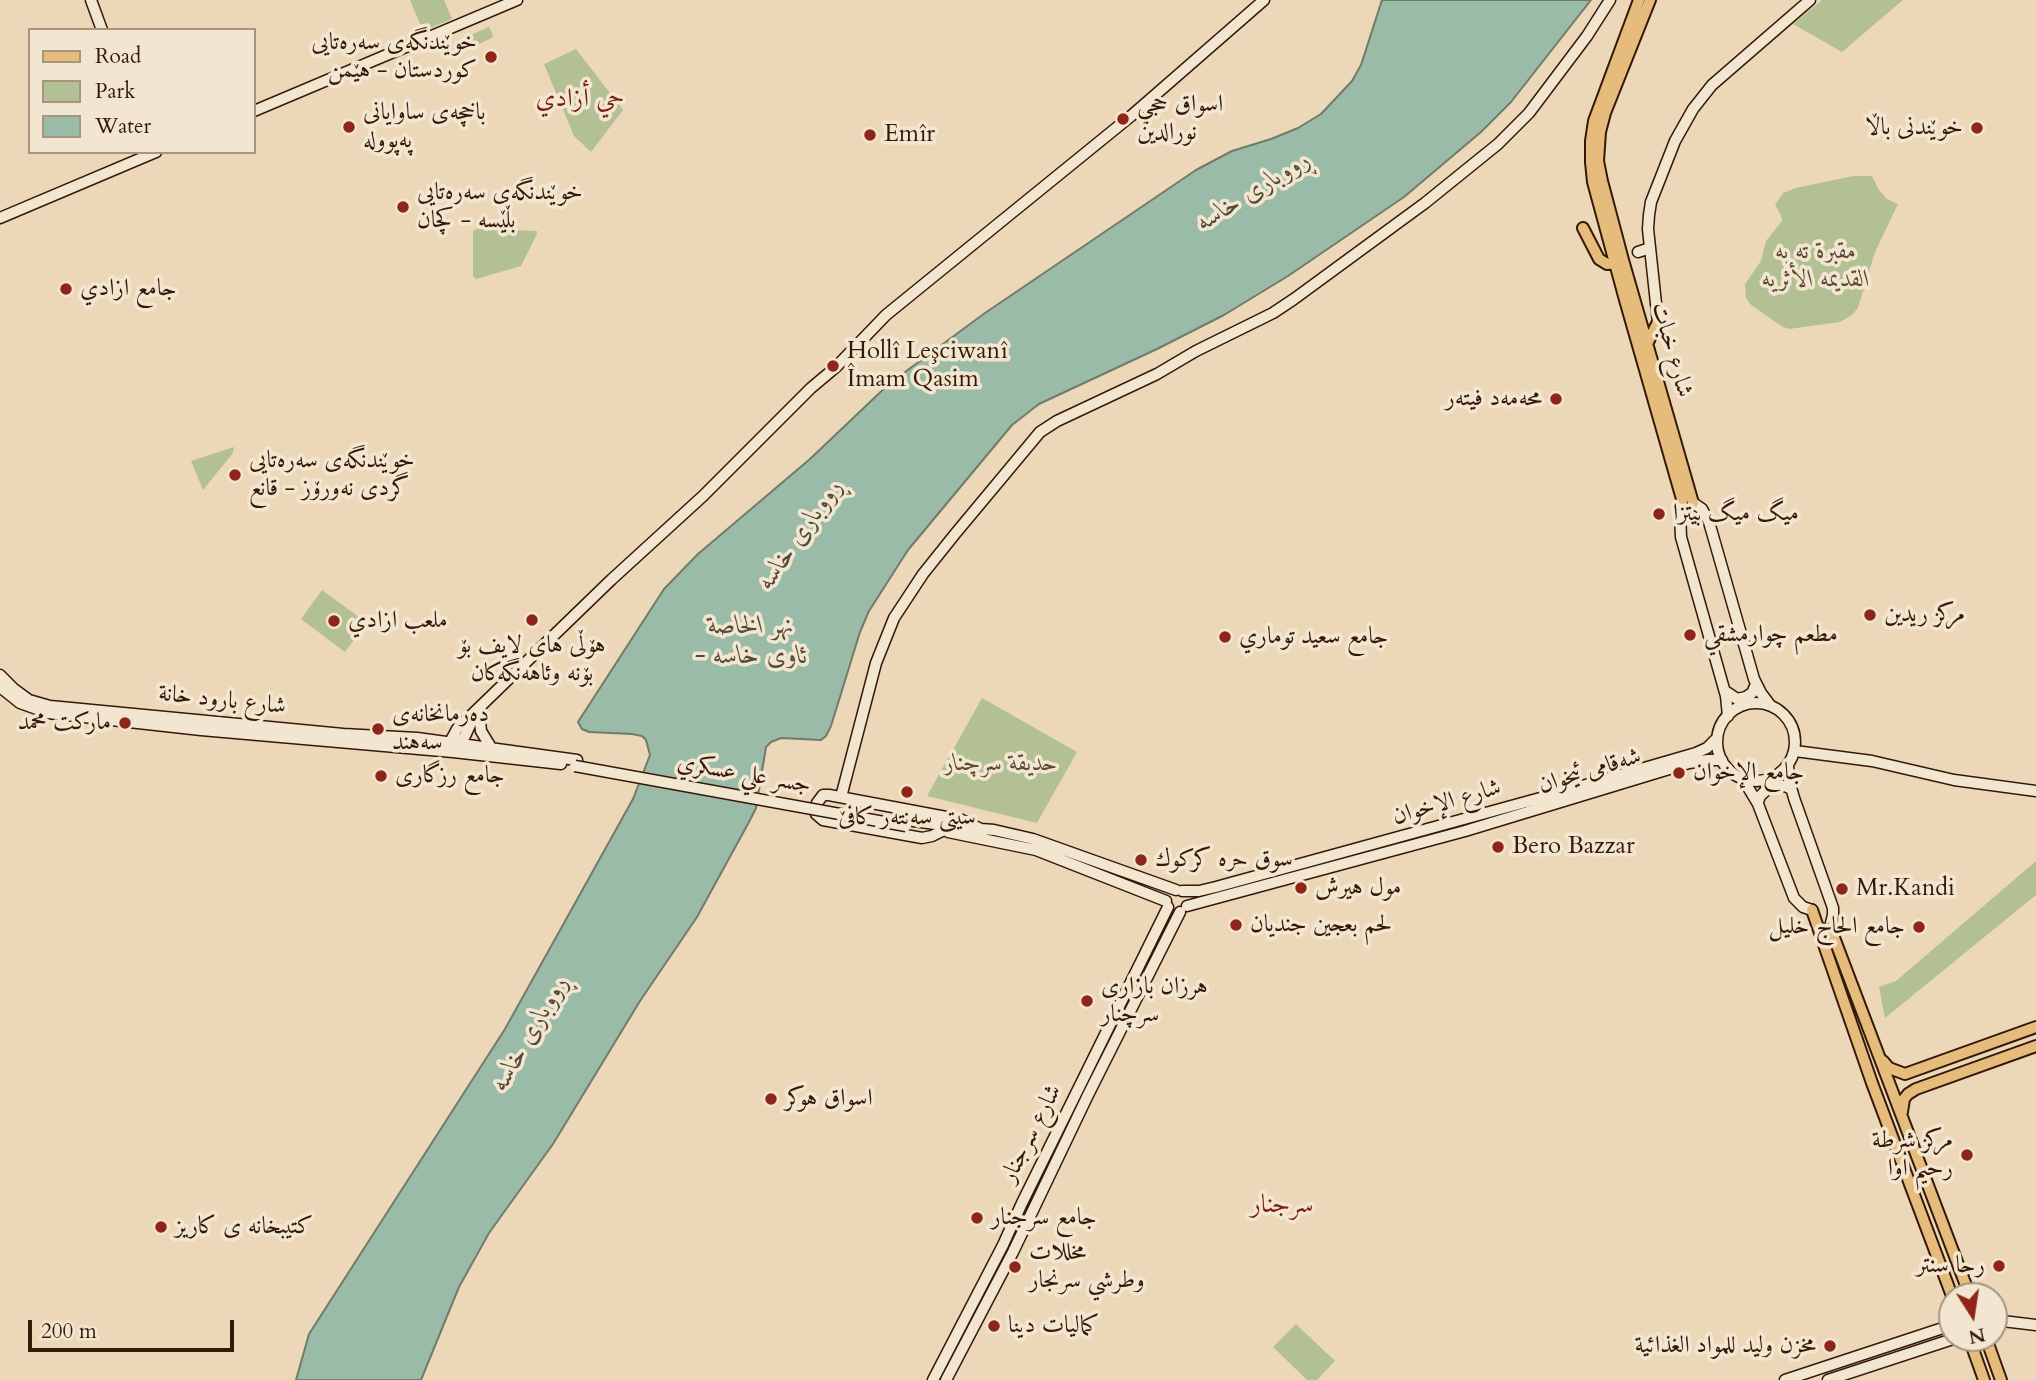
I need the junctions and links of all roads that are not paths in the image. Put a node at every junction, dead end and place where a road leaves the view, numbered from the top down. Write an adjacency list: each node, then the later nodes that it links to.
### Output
1 (91, 0): 8 (street)
2 (517, 0): 9 (street)
3 (1264, 0): 26 (street)
4 (1610, 0): 41 (street)
5 (1639, 0): 11 (main road, شارع خبات)
6 (1650, 0): 11 (main road, شارع خبات)
7 (1810, 0): 14 (street)
8 (101, 28)
9 (256, 110)
10 (150, 154): 12 (street)
11 (1597, 181): 16 (main road, شارع خبات)
12 (0, 218)
13 (1583, 228): 16 (main road)
14 (1650, 248): 15 (street); 18 (street)
15 (1638, 252)
16 (1619, 261): 17 (main road, شارع خبات); 20 (main road, شارع خبات)
17 (1640, 317): 18 (main road); 19 (main road, شارع خبات)
18 (1657, 319): 19 (main road)
19 (1647, 344): 20 (main road, شارع خبات)
20 (1688, 501): 22 (street, شارع خبات); 24 (street, شارع خبات)
21 (0, 675): 27 (street, شارع بارود خانة)
22 (1756, 684): 24 (street); 25 (street, شارع خبات)
23 (0, 687): 27 (street, شارع بارود خانة)
24 (1724, 691): 28 (street, شارع خبات)
25 (1770, 705): 28 (street); 33 (street)
26 (478, 711): 31 (street); 32 (street)
27 (91, 713): 30 (street, شارع بارود خانة)
28 (1728, 716): 29 (street)
29 (1717, 738): 34 (street, شارع الإخوان); 35 (street)
30 (417, 744): 31 (street, شارع بارود خانة); 31 (street, شارع بارود خانة)
31 (455, 746): 32 (street); 36 (street)
32 (492, 748): 36 (street)
33 (1795, 751): 37 (street); 40 (street)
34 (1705, 755): 35 (street); 46 (street, شارع الإخوان)
35 (1722, 761): 38 (street)
36 (576, 763): 43 (street, جسر علي عسكري, bridge)
37 (1788, 765): 38 (street); 39 (street)
38 (1743, 779): 42 (street)
39 (1791, 789): 42 (street); 51 (street)
40 (2036, 791)
41 (841, 797): 44 (street); 45 (street)
42 (1758, 802): 50 (street)
43 (906, 823): 44 (street); 45 (street)
44 (981, 829): 47 (street)
45 (942, 831): 48 (street)
46 (1416, 839): 47 (street, شارع الإخوان); 49 (street)
47 (1179, 891): 48 (street); 49 (street)
48 (1167, 904): 49 (street); 52 (street, شارع سرجنار)
49 (1183, 909): 52 (street, شارع سرجنار)
50 (1812, 910): 64 (main road)
51 (1830, 927): 56 (main road)
52 (1164, 930): 61 (street, شارع سرجنار); 62 (street, شارع سرجنار)
53 (2036, 1027): 54 (main road)
54 (1992, 1043): 57 (main road); 58 (main road)
55 (2036, 1045): 57 (main road)
56 (1878, 1056): 58 (main road); 60 (main road)
57 (1999, 1059): 59 (main road)
58 (1905, 1074): 59 (main road)
59 (1912, 1091): 60 (main road)
60 (1903, 1119): 63 (main road)
61 (1052, 1145): 62 (street); 75 (street, شارع سرجنار)
62 (1063, 1151): 76 (street, شارع سرجنار)
63 (1937, 1209): 64 (main road); 65 (main road)
64 (1922, 1215): 66 (main road)
65 (1945, 1231): 66 (main road); 68 (main road)
66 (1930, 1236): 67 (main road)
67 (1947, 1282)
68 (1965, 1282)
69 (2008, 1322): 70 (street)
70 (2036, 1325)
71 (1938, 1330): 77 (street)
72 (1938, 1344): 78 (street)
73 (1974, 1352): 79 (main road)
74 (1991, 1352): 80 (main road)
75 (933, 1380)
76 (946, 1380)
77 (1785, 1380)
78 (1828, 1380)
79 (1984, 1380)
80 (2001, 1380)

